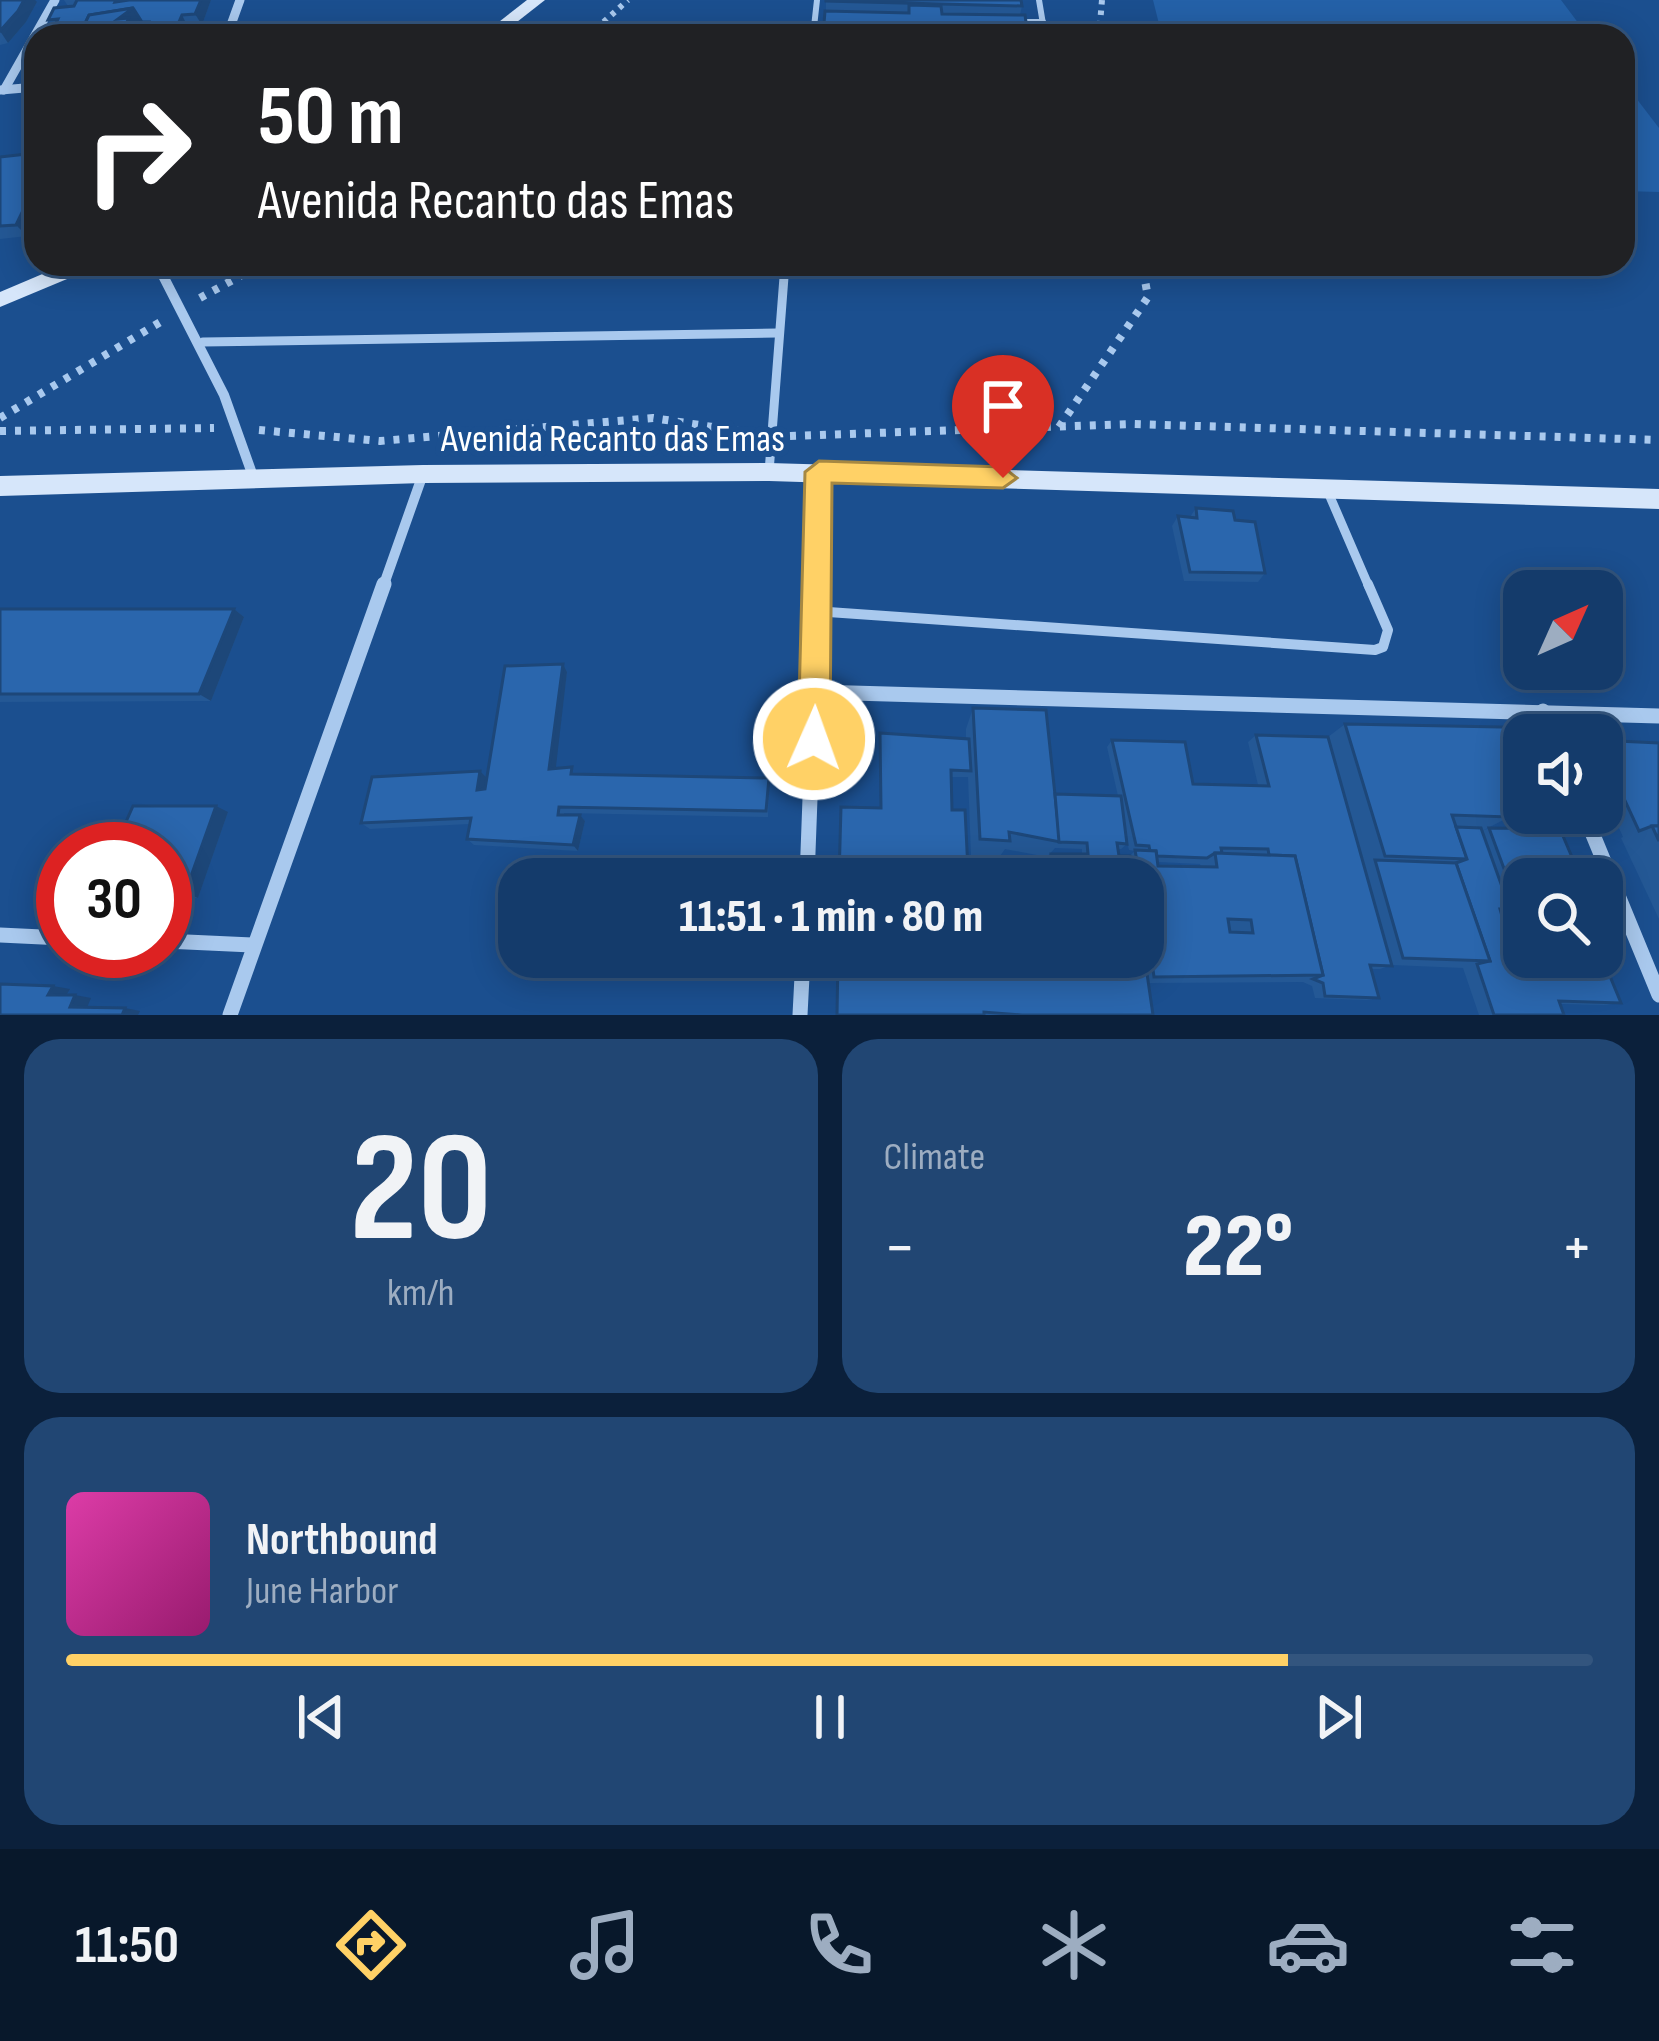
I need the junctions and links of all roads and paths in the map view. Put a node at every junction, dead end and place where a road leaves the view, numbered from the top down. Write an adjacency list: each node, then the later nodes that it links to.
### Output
1 (537, 0): 9 (main road)
2 (628, 0): 10 (path)
3 (817, 0): 8 (lane)
4 (1039, 0): 7 (lane)
5 (837, 22): 8 (lane)
6 (997, 22): 7 (lane)
7 (1043, 22)
8 (814, 23)
9 (505, 24)
10 (601, 24)
11 (24, 53): 12 (street)
12 (2, 90)
13 (56, 276): 18 (main road)
14 (163, 276): 19 (street)
15 (240, 276): 19 (path)
16 (784, 276): 20 (lane)
17 (1144, 276): 23 (path)
18 (0, 300)
19 (180, 308): 21 (street); 22 (path)
20 (777, 333): 21 (lane); 26 (lane)
21 (203, 342): 24 (street)
22 (0, 418)
23 (1059, 427): 26 (path); 27 (path)
24 (241, 428): 25 (path); 26 (path); 31 (street)
25 (0, 431)
26 (774, 436): 28 (lane)
27 (1659, 440)
28 (769, 472): 29 (main road, Avenida Recanto das Emas); 30 (main road, Avenida Recanto das Emas)
29 (819, 472): 33 (main road, Avenida Recanto das Emas); 35 (street)
30 (423, 474): 31 (main road, Avenida Recanto das Emas); 45 (street)
31 (254, 479): 32 (main road, Avenida Recanto das Emas)
32 (0, 486)
33 (1326, 487): 34 (main road, Avenida Recanto das Emas); 35 (lane)
34 (1659, 499)
35 (814, 611): 36 (street)
36 (817, 692): 37 (street); 41 (street)
37 (1543, 711): 38 (street); 39 (street)
38 (1544, 714)
39 (1659, 716)
40 (1594, 834): 47 (street)
41 (808, 858)
42 (0, 935): 43 (street)
43 (36, 937)
44 (192, 942): 45 (street)
45 (252, 945): 48 (street)
46 (802, 978): 49 (street)
47 (1659, 995)
48 (230, 1015)
49 (800, 1015)

